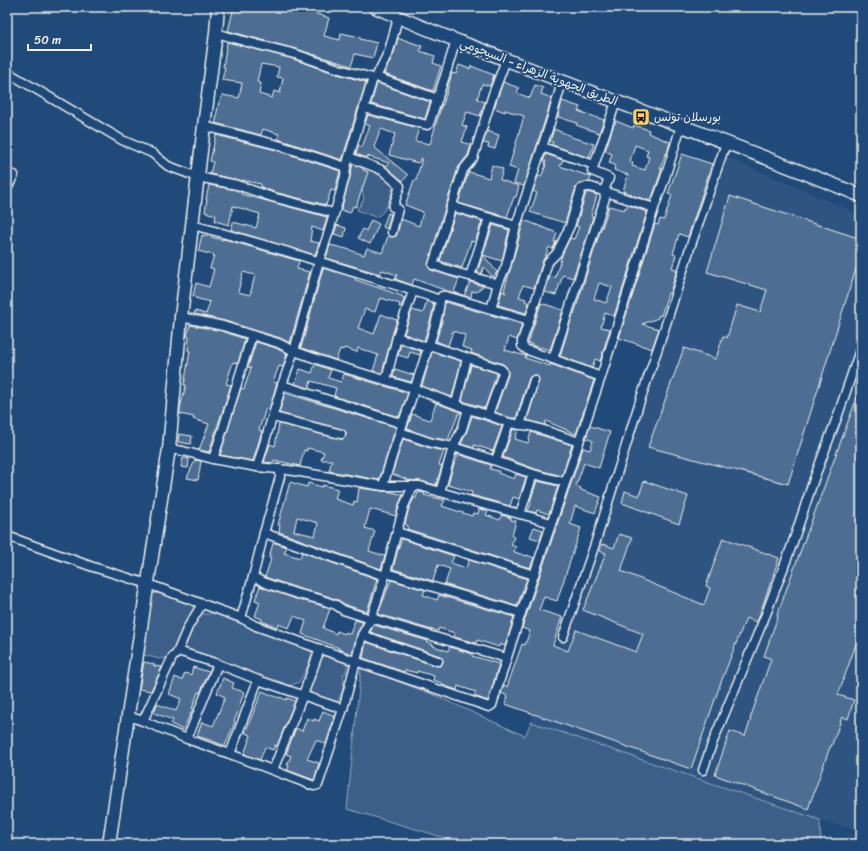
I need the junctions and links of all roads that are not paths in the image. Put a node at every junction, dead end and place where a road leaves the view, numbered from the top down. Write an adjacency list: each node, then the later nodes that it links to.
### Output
1 (218, 7): 4 (street)
2 (375, 7): 3 (street, الطريق الجهوية الزهراء - السيجومي)
3 (398, 18): 5 (street, الطريق الجهوية الزهراء - السيجومي); 8 (street)
4 (216, 33): 8 (street); 13 (street)
5 (456, 40): 6 (street, الطريق الجهوية الزهراء - السيجومي); 10 (street)
6 (506, 60): 9 (street, الطريق الجهوية الزهراء - السيجومي); 25 (street)
7 (7, 72): 21 (street)
8 (374, 78): 10 (street); 12 (street)
9 (562, 82): 11 (street, الطريق الجهوية الزهراء - السيجومي); 16 (street)
10 (438, 99): 12 (street)
11 (616, 102): 14 (street, الطريق الجهوية الزهراء - السيجومي); 18 (street)
12 (364, 108): 17 (street)
13 (204, 126): 19 (street); 21 (street)
14 (681, 126): 15 (street, الطريق الجهوية الزهراء - السيجومي); 26 (street)
15 (726, 143): 24 (street, الطريق الجهوية الزهراء - السيجومي); 86 (street)
16 (542, 146): 18 (street); 30 (street)
17 (349, 157): 19 (street); 31 (street)
18 (594, 165): 23 (street)
19 (346, 167): 27 (street)
20 (14, 175): 22 (street)
21 (198, 178): 27 (street); 29 (street)
22 (7, 189)
23 (604, 192): 26 (street); 39 (street); 46 (street)
24 (861, 196)
25 (452, 206): 28 (street); 33 (street)
26 (654, 208): 47 (street)
27 (334, 213): 32 (street)
28 (488, 218): 30 (street); 33 (street)
29 (192, 224): 32 (street); 38 (street)
30 (516, 226): 34 (street)
31 (392, 232)
32 (319, 261): 35 (street); 44 (street)
33 (470, 276): 34 (street)
34 (498, 284): 37 (street)
35 (413, 290): 36 (street); 41 (street)
36 (440, 300): 37 (street); 42 (street)
37 (491, 309): 39 (street)
38 (181, 317): 40 (street); 62 (street)
39 (529, 320): 46 (street)
40 (252, 335): 44 (street); 63 (street)
41 (397, 337): 42 (street); 48 (street)
42 (428, 346): 45 (street); 51 (street)
43 (861, 347): 101 (street)
44 (294, 351): 48 (street); 50 (street)
45 (468, 358): 52 (street); 54 (street)
46 (553, 358): 47 (street)
47 (601, 377): 60 (street)
48 (386, 380): 51 (street)
49 (534, 380): 57 (street)
50 (282, 385): 55 (street); 58 (street)
51 (415, 389): 52 (street); 58 (street)
52 (456, 404): 53 (street)
53 (468, 409): 54 (street); 61 (street)
54 (488, 415): 56 (street)
55 (273, 417): 59 (street); 65 (street)
56 (509, 423): 57 (street); 64 (street)
57 (520, 425): 60 (street)
58 (402, 428): 61 (street); 69 (street)
59 (341, 434)
60 (579, 442): 68 (street)
61 (453, 447): 64 (street); 71 (street)
62 (169, 448): 63 (street); 80 (street)
63 (213, 459): 65 (street)
64 (496, 460): 67 (street)
65 (257, 467): 66 (street)
66 (280, 469): 69 (street); 75 (street)
67 (532, 474): 68 (street); 72 (street)
68 (564, 482): 73 (street)
69 (383, 486): 70 (street)
70 (413, 486): 71 (street); 74 (street)
71 (440, 492): 72 (street)
72 (520, 514): 73 (street)
73 (551, 523): 78 (street)
74 (398, 532): 77 (street); 78 (street)
75 (264, 533): 77 (street); 79 (street)
76 (7, 536): 80 (street)
77 (386, 574): 82 (street); 84 (street)
78 (534, 575): 82 (street)
79 (253, 577): 83 (street); 84 (street)
80 (148, 584): 81 (street); 96 (street)
81 (202, 604): 83 (street); 88 (street)
82 (521, 613): 89 (street)
83 (241, 618): 87 (street)
84 (371, 618): 85 (street); 89 (street)
85 (362, 635): 90 (street); 91 (street)
86 (563, 637)
87 (320, 649): 90 (street); 94 (street)
88 (177, 653): 92 (street); 97 (street)
89 (506, 658): 90 (street)
90 (356, 661): 95 (street)
91 (438, 661)
92 (218, 664): 93 (street); 98 (street)
93 (258, 680): 94 (street); 99 (street)
94 (303, 695): 95 (street); 100 (street)
95 (343, 709): 100 (street)
96 (128, 716): 97 (street); 102 (street)
97 (143, 721): 98 (street)
98 (187, 739): 99 (street)
99 (230, 754): 100 (street)
100 (273, 770)
101 (703, 770)
102 (109, 844)

